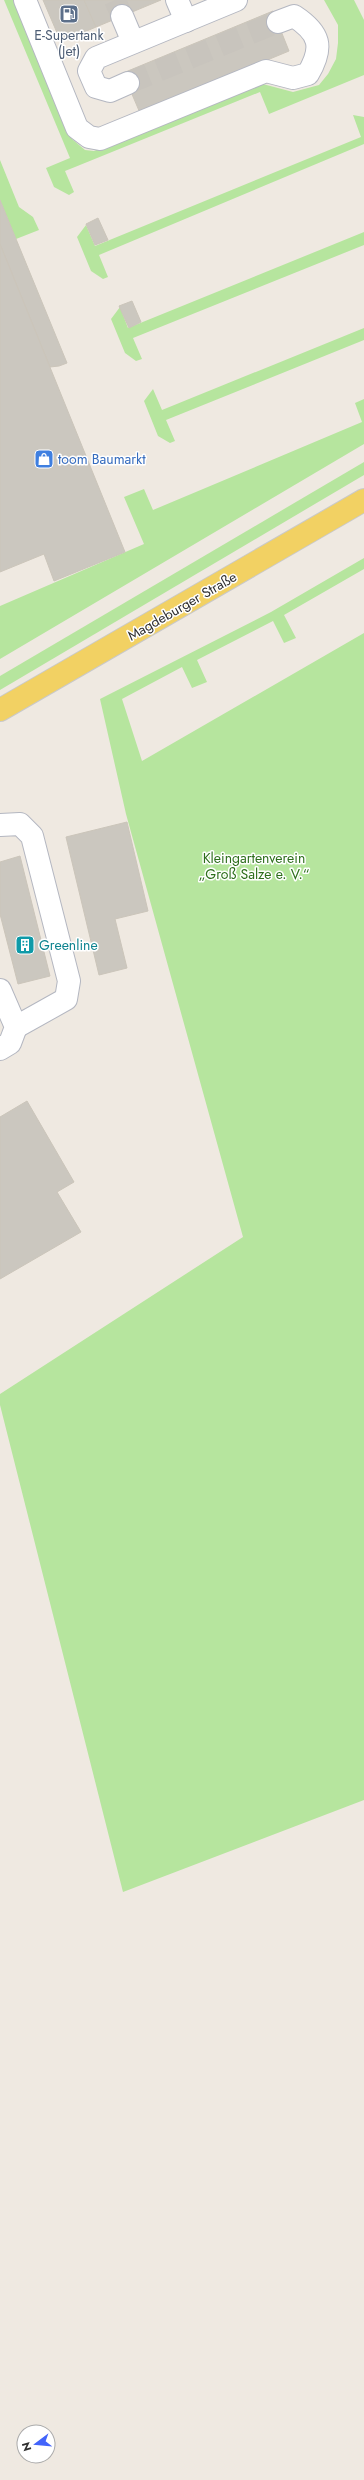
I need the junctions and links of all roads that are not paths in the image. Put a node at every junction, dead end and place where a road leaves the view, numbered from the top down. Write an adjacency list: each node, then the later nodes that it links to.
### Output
1 (26, 0): 6 (lane)
2 (177, 0): 5 (lane)
3 (236, 0): 5 (lane)
4 (122, 16): 7 (lane)
5 (186, 21): 7 (lane)
6 (278, 22)
7 (133, 42): 8 (lane)
8 (128, 83)
9 (364, 500): 10 (main road, Magdeburger Straße)
10 (0, 710)
11 (0, 826): 13 (lane)
12 (0, 990): 13 (lane)
13 (16, 1027): 14 (lane)
14 (0, 1049)

